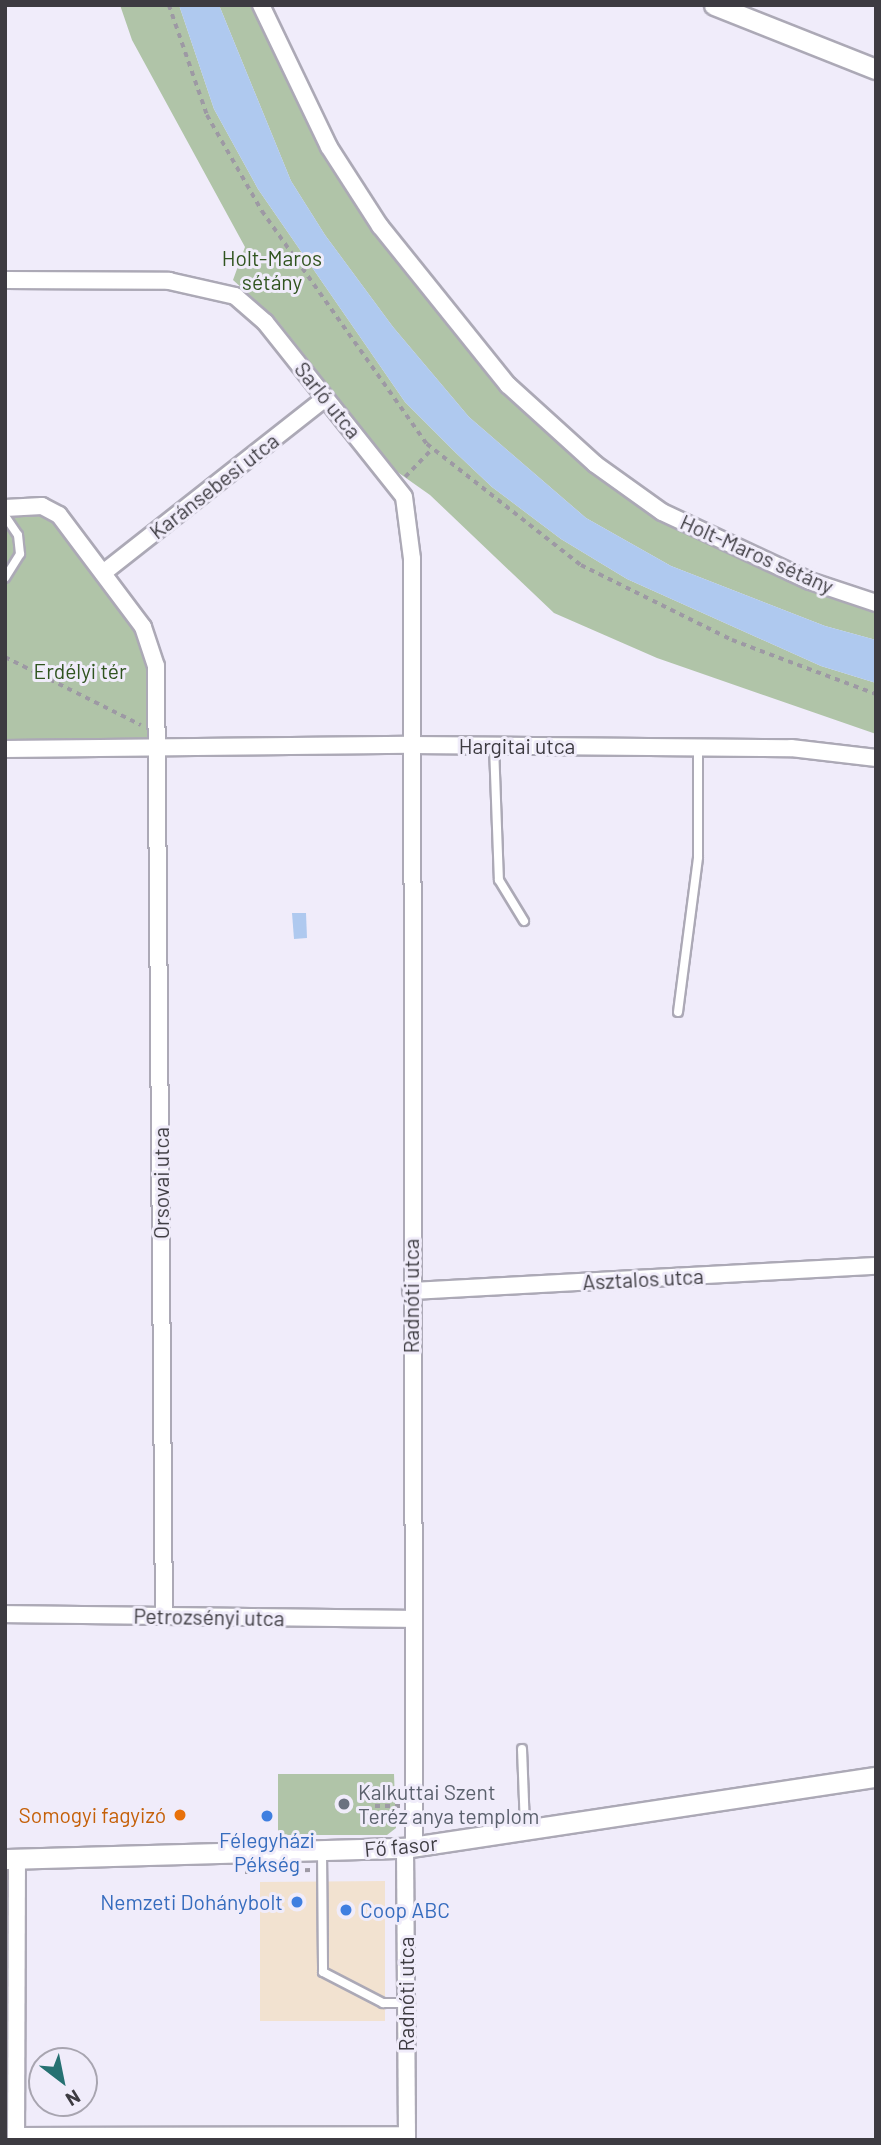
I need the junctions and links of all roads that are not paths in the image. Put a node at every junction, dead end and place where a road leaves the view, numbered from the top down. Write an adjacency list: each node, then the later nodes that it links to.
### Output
1 (261, 5): 10 (street, Holt-Maros sétány)
2 (714, 5): 3 (street)
3 (876, 69)
4 (5, 280): 5 (street, Sarló utca)
5 (325, 398): 8 (street, Karánsebesi utca); 11 (street, Sarló utca)
6 (5, 508): 8 (street)
7 (5, 516): 9 (lane)
8 (103, 573): 15 (street)
9 (5, 578)
10 (876, 603)
11 (410, 745): 12 (street, Hargitai utca); 15 (street, Hargitai utca); 20 (street, Radnóti utca)
12 (494, 746): 13 (street, Hargitai utca); 17 (lane)
13 (698, 747): 16 (street, Hargitai utca); 18 (lane)
14 (5, 749): 15 (street)
15 (157, 750): 22 (street, Orsovai utca)
16 (876, 758)
17 (524, 921)
18 (678, 1012)
19 (876, 1266): 20 (street, Asztalos utca)
20 (411, 1291): 23 (street, Radnóti utca)
21 (5, 1614): 22 (street, Petrozsényi utca)
22 (164, 1616): 23 (street, Petrozsényi utca)
23 (412, 1619): 27 (street, Radnóti utca)
24 (522, 1749): 26 (lane)
25 (876, 1777): 26 (street, Fő fasor)
26 (525, 1831): 27 (street, Fő fasor)
27 (410, 1848): 28 (street, Fő fasor); 30 (street, Radnóti utca)
28 (322, 1851): 29 (street, Fő fasor); 30 (lane)
29 (11, 1859): 31 (street)
30 (406, 2003): 33 (street, Radnóti utca)
31 (16, 2138): 32 (street)
32 (167, 2138): 33 (street)
33 (407, 2138)

